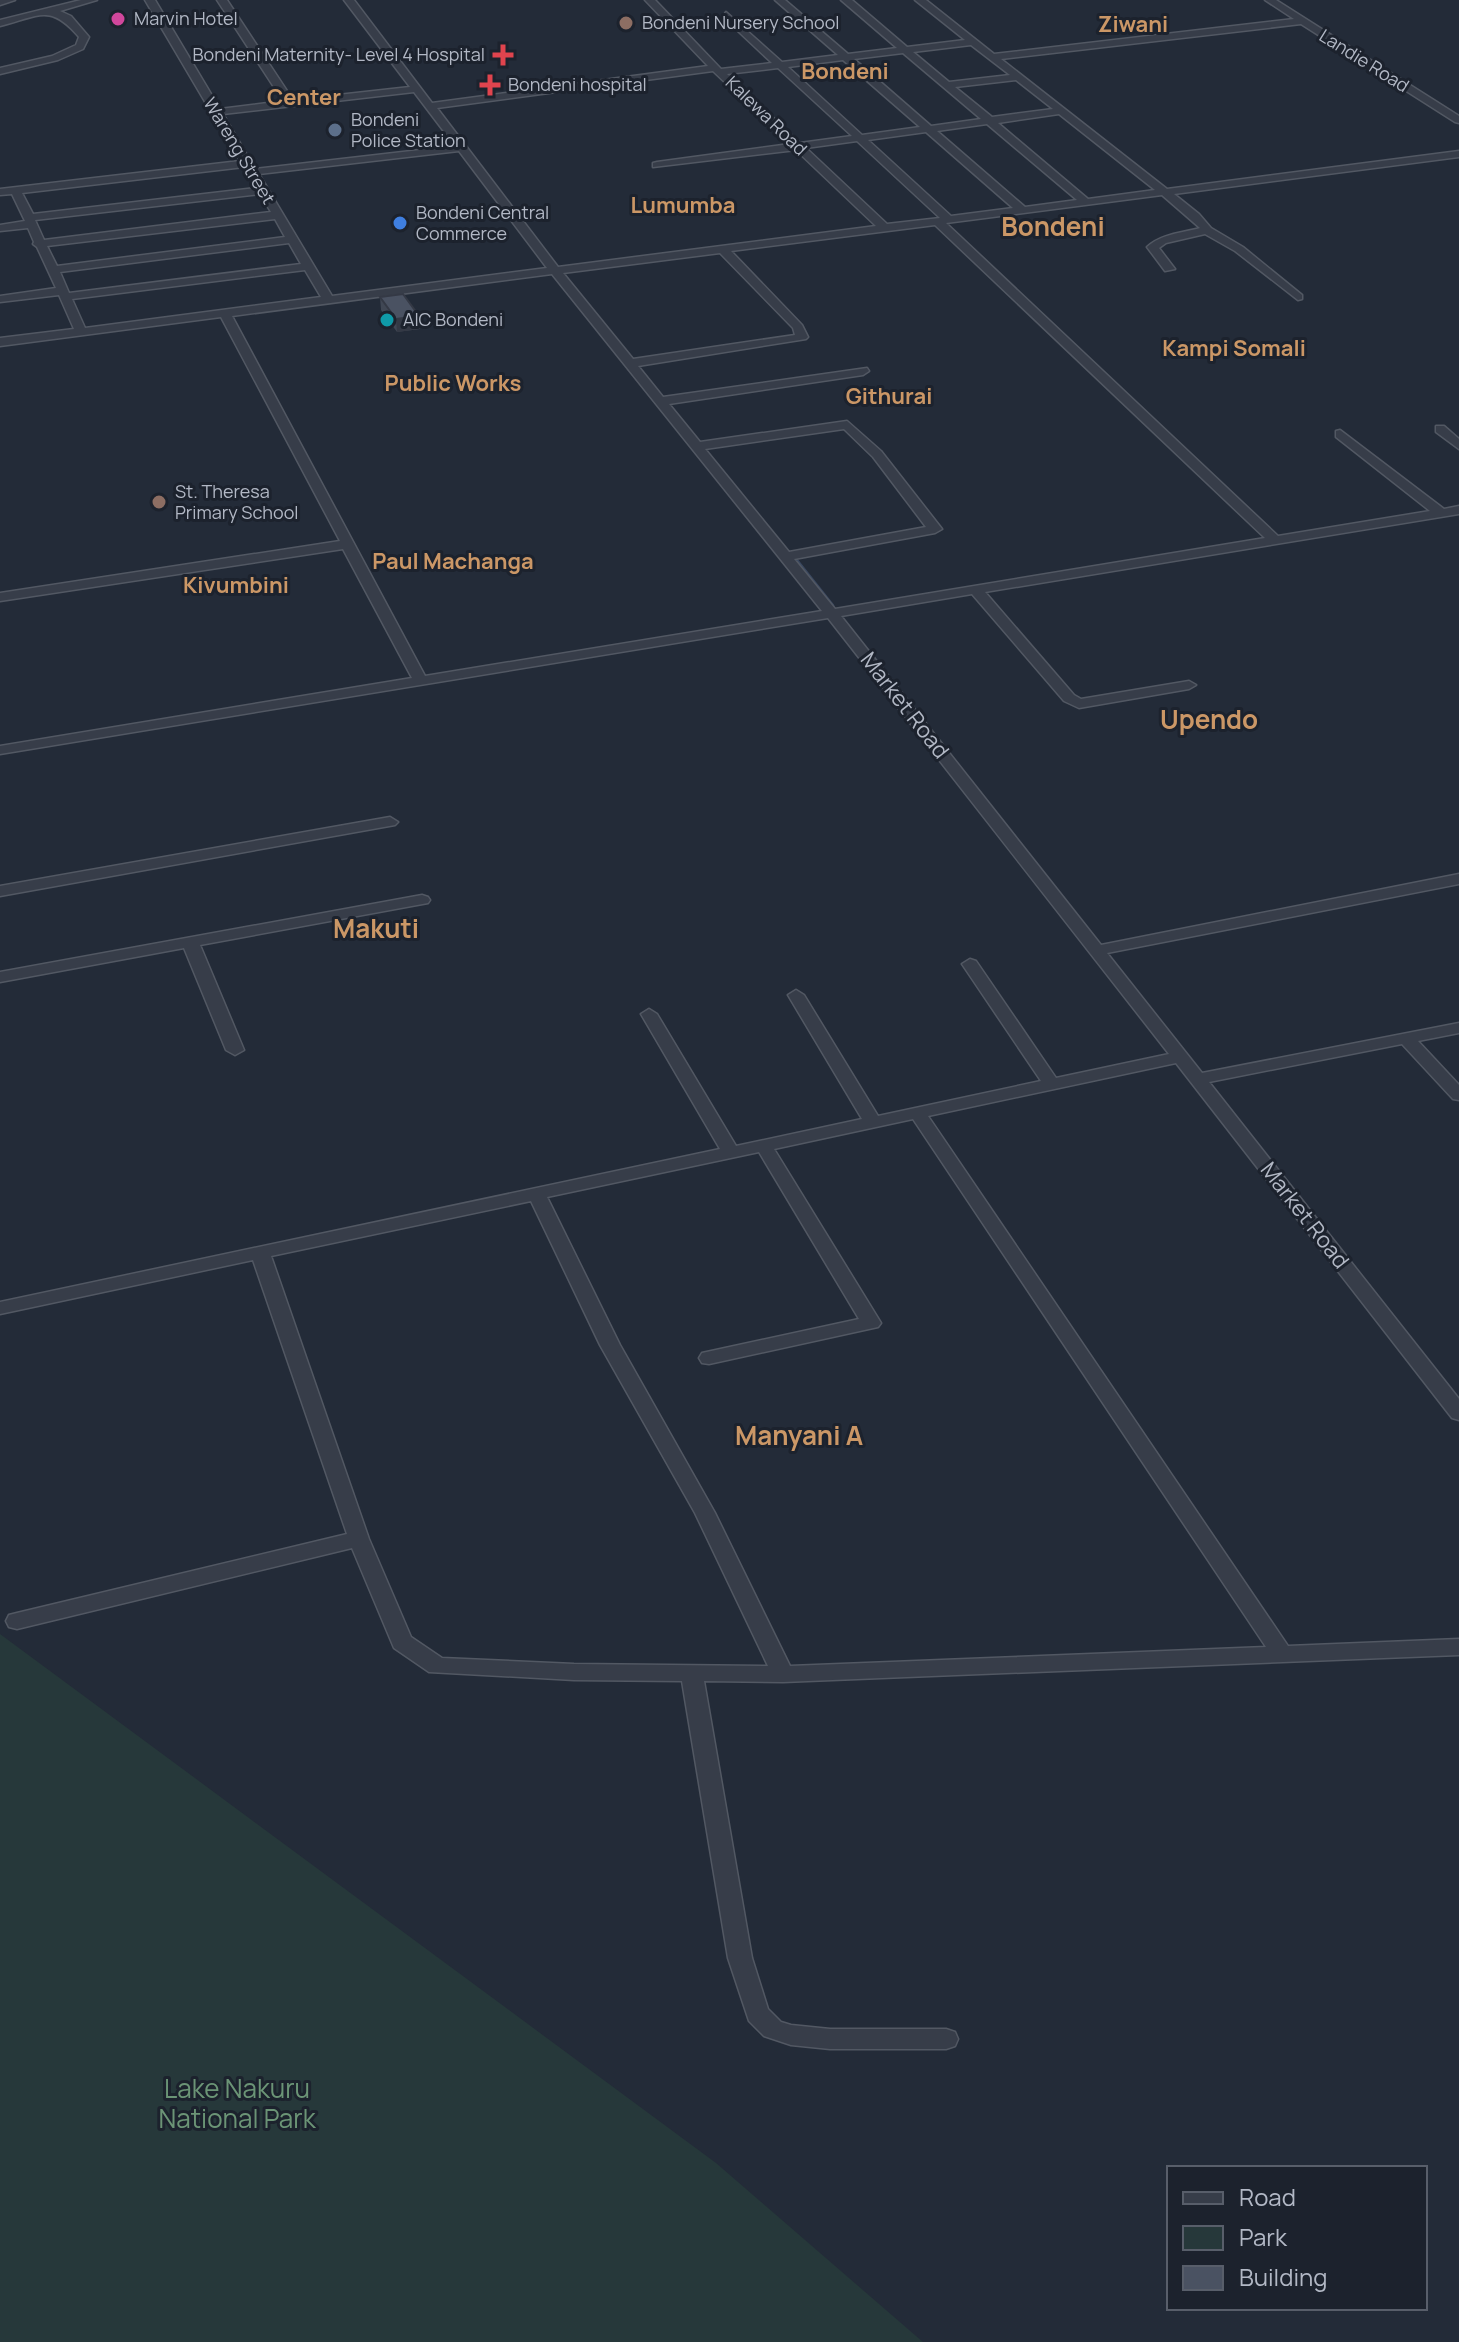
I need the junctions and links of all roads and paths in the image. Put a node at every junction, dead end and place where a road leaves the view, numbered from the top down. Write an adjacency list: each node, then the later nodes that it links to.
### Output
1 (10, 0): 11 (street)
2 (92, 0): 12 (street)
3 (150, 0): 29 (street, Wareng Street)
4 (222, 0): 26 (street)
5 (349, 0): 25 (street, Market Road)
6 (650, 0): 21 (street, Kalewa Road)
7 (780, 0): 18 (street)
8 (846, 0): 17 (street)
9 (920, 0): 16 (street)
10 (1270, 0): 14 (street, Landie Road)
11 (0, 2)
12 (51, 10): 15 (street); 22 (street)
13 (726, 15): 20 (street)
14 (1301, 21): 19 (street); 31 (street, Landie Road)
15 (0, 23)
16 (971, 42): 17 (street); 19 (street)
17 (907, 50): 18 (street); 24 (street)
18 (845, 57): 20 (street); 32 (street)
19 (991, 57): 23 (street)
20 (783, 64): 21 (street); 33 (street)
21 (717, 70): 27 (street); 34 (street, Kalewa Road)
22 (0, 71)
23 (1019, 77): 24 (street); 28 (street)
24 (948, 85): 30 (street)
25 (418, 89): 26 (street); 27 (street, Market Road)
26 (290, 104): 29 (street)
27 (432, 106): 35 (street, Market Road)
28 (1063, 111): 30 (street); 42 (street)
29 (216, 112): 38 (street, Wareng Street)
30 (989, 120): 32 (street); 43 (street)
31 (1459, 120)
32 (927, 128): 33 (street); 44 (street)
33 (862, 138): 34 (street); 47 (street)
34 (798, 147): 37 (street); 49 (street, Kalewa Road)
35 (462, 148): 38 (street); 57 (street, Market Road)
36 (1459, 154): 42 (street)
37 (657, 165)
38 (250, 168): 39 (street); 40 (street, Wareng Street)
39 (16, 190): 41 (street); 46 (street)
40 (263, 190): 45 (street, Wareng Street); 46 (street)
41 (0, 192)
42 (1165, 192): 43 (street); 50 (street)
43 (1087, 203): 44 (street)
44 (1023, 211): 47 (street)
45 (277, 215): 51 (street, Wareng Street); 52 (street)
46 (29, 221): 48 (street); 52 (street)
47 (944, 222): 49 (street); 74 (street)
48 (0, 228)
49 (886, 229): 53 (street)
50 (1207, 230): 55 (street); 59 (street)
51 (292, 239): 54 (street, Wareng Street); 56 (street)
52 (38, 244): 56 (street)
53 (723, 249): 57 (street); 65 (street)
54 (308, 266): 58 (street); 61 (street, Wareng Street)
55 (1169, 269)
56 (51, 270): 58 (street)
57 (556, 272): 61 (street); 65 (street, Market Road)
58 (61, 294): 60 (street); 63 (street)
59 (1298, 297)
60 (0, 299)
61 (329, 301): 62 (street)
62 (226, 315): 63 (street); 75 (street)
63 (81, 331): 64 (street)
64 (0, 342)
65 (631, 363): 67 (street, Market Road)
66 (863, 371): 67 (street)
67 (663, 401): 71 (street, Market Road)
68 (1440, 429): 70 (street)
69 (1340, 434): 73 (street)
70 (1459, 445)
71 (699, 446): 76 (street, Market Road); 76 (street)
72 (1459, 510): 73 (street)
73 (1441, 513): 74 (street)
74 (1276, 541): 77 (street)
75 (347, 544): 78 (street); 80 (street)
76 (787, 556): 79 (street, Market Road)
77 (976, 590): 79 (street); 81 (street)
78 (0, 597)
79 (832, 613): 80 (street); 88 (street, Market Road)
80 (420, 680): 82 (street)
81 (1189, 685)
82 (0, 750)
83 (390, 822): 85 (street)
84 (1459, 879): 88 (street)
85 (1, 886)
86 (422, 900): 87 (street)
87 (190, 942): 90 (street); 95 (street)
88 (1098, 950): 96 (street, Market Road)
89 (970, 964): 98 (street)
90 (0, 977)
91 (796, 995): 101 (street)
92 (649, 1014): 103 (street)
93 (1459, 1028): 94 (street)
94 (1406, 1039): 97 (street); 99 (street)
95 (235, 1050)
96 (1181, 1057): 97 (street, Market Road); 98 (street)
97 (1200, 1079): 108 (street, Market Road)
98 (1053, 1086): 100 (street)
99 (1459, 1095)
100 (919, 1115): 101 (street); 112 (street)
101 (874, 1124): 102 (street)
102 (765, 1148): 103 (street); 107 (street)
103 (732, 1154): 104 (street)
104 (537, 1195): 105 (street); 114 (street)
105 (260, 1253): 106 (street); 109 (street)
106 (1, 1301)
107 (709, 1358)
108 (1459, 1413)
109 (359, 1539): 110 (street); 113 (street)
110 (17, 1621)
111 (1459, 1647): 112 (street)
112 (1281, 1652): 114 (street)
113 (692, 1674): 114 (street); 115 (street)
114 (783, 1674)
115 (946, 2039)

